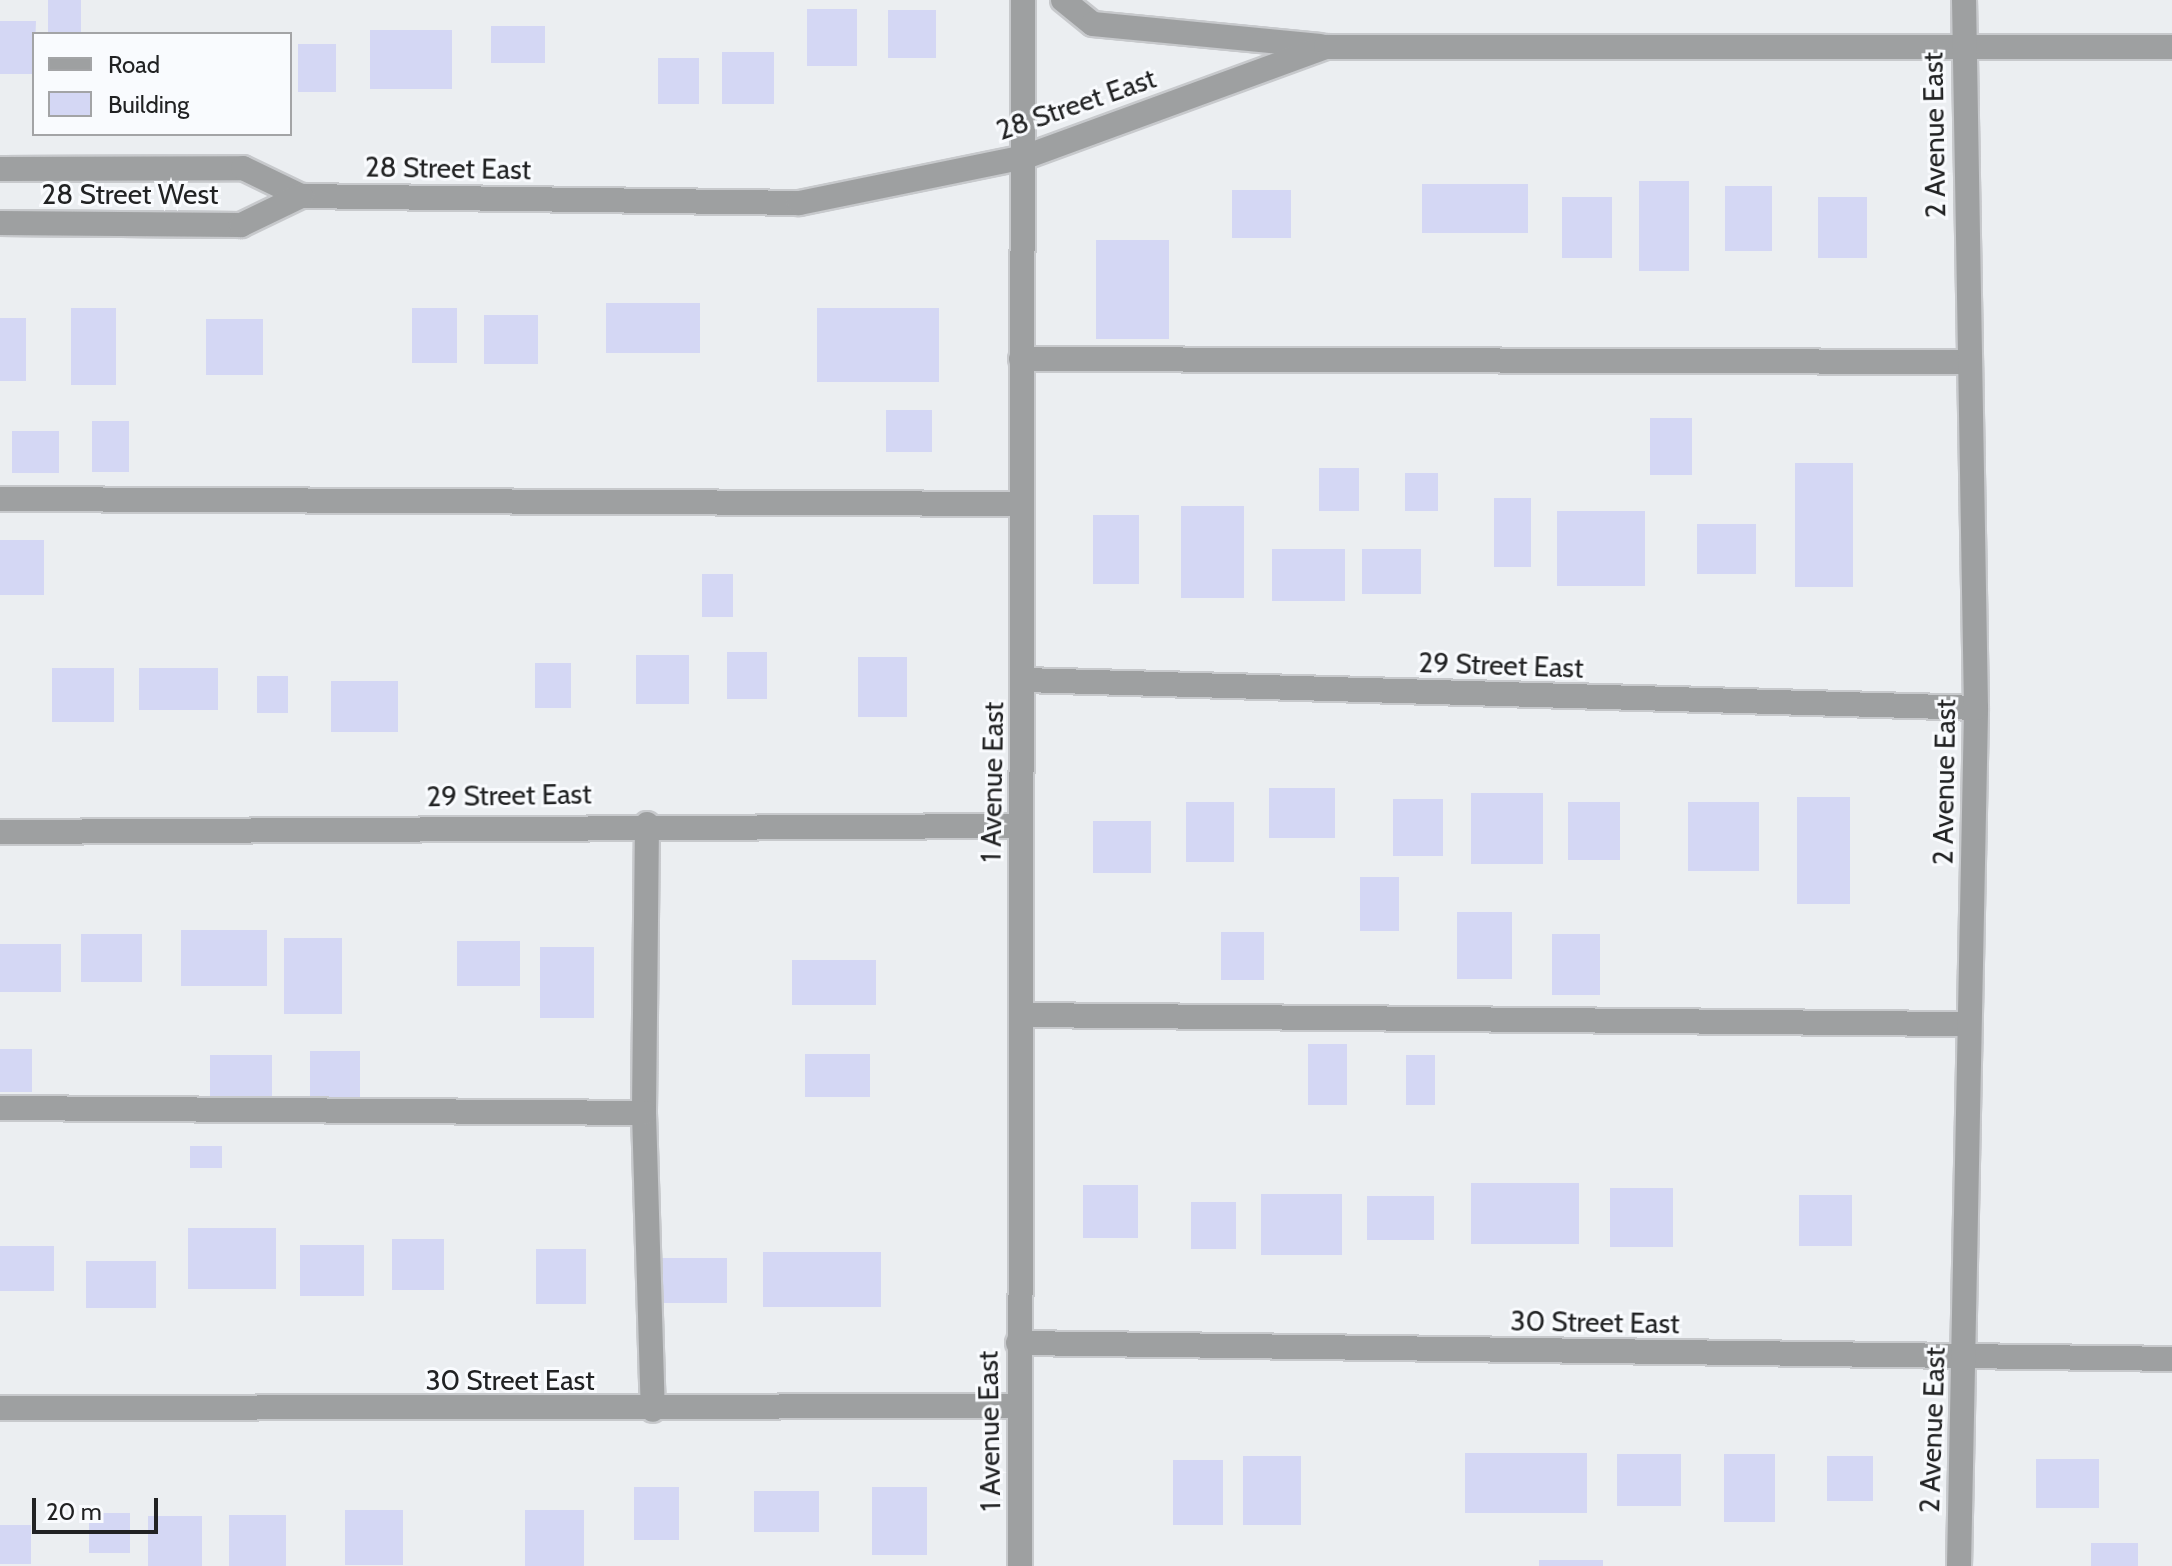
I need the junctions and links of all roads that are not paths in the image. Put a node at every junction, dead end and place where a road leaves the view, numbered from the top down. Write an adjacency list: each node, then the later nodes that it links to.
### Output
1 (1023, 0): 7 (street, 1 Avenue East)
2 (1063, 0): 5 (street)
3 (1964, 0): 4 (street, 2 Avenue East)
4 (1963, 46): 5 (street, 28 Street East); 6 (street, 28 Street East); 12 (street, 2 Avenue East)
5 (1326, 47): 7 (street, 28 Street East)
6 (2172, 47)
7 (1025, 157): 9 (street, 28 Street East); 11 (street, 1 Avenue East)
8 (0, 169): 9 (street, 28 Street East)
9 (301, 196): 10 (street, 28 Street West)
10 (0, 223)
11 (1021, 359): 12 (street); 14 (street, 1 Avenue East)
12 (1967, 362): 16 (street, 2 Avenue East)
13 (0, 499): 14 (street)
14 (1022, 504): 15 (street, 1 Avenue East)
15 (1024, 680): 16 (street, 29 Street East); 18 (street, 1 Avenue East)
16 (1976, 708): 21 (street, 2 Avenue East)
17 (647, 824): 18 (street, 29 Street East); 19 (street, 29 Street East); 23 (street)
18 (1019, 826): 20 (street, 1 Avenue East)
19 (0, 832)
20 (1021, 1015): 21 (street); 24 (street, 1 Avenue East)
21 (1967, 1024): 25 (street, 2 Avenue East)
22 (0, 1108): 23 (street)
23 (644, 1113): 29 (street)
24 (1018, 1343): 25 (street, 30 Street East); 27 (street, 1 Avenue East)
25 (1965, 1358): 26 (street, 30 Street East); 31 (street, 2 Avenue East)
26 (2172, 1359)
27 (1019, 1406): 29 (street, 30 Street East); 30 (street, 1 Avenue East)
28 (0, 1408): 29 (street, 30 Street East)
29 (653, 1410)
30 (1020, 1566)
31 (1959, 1566)

